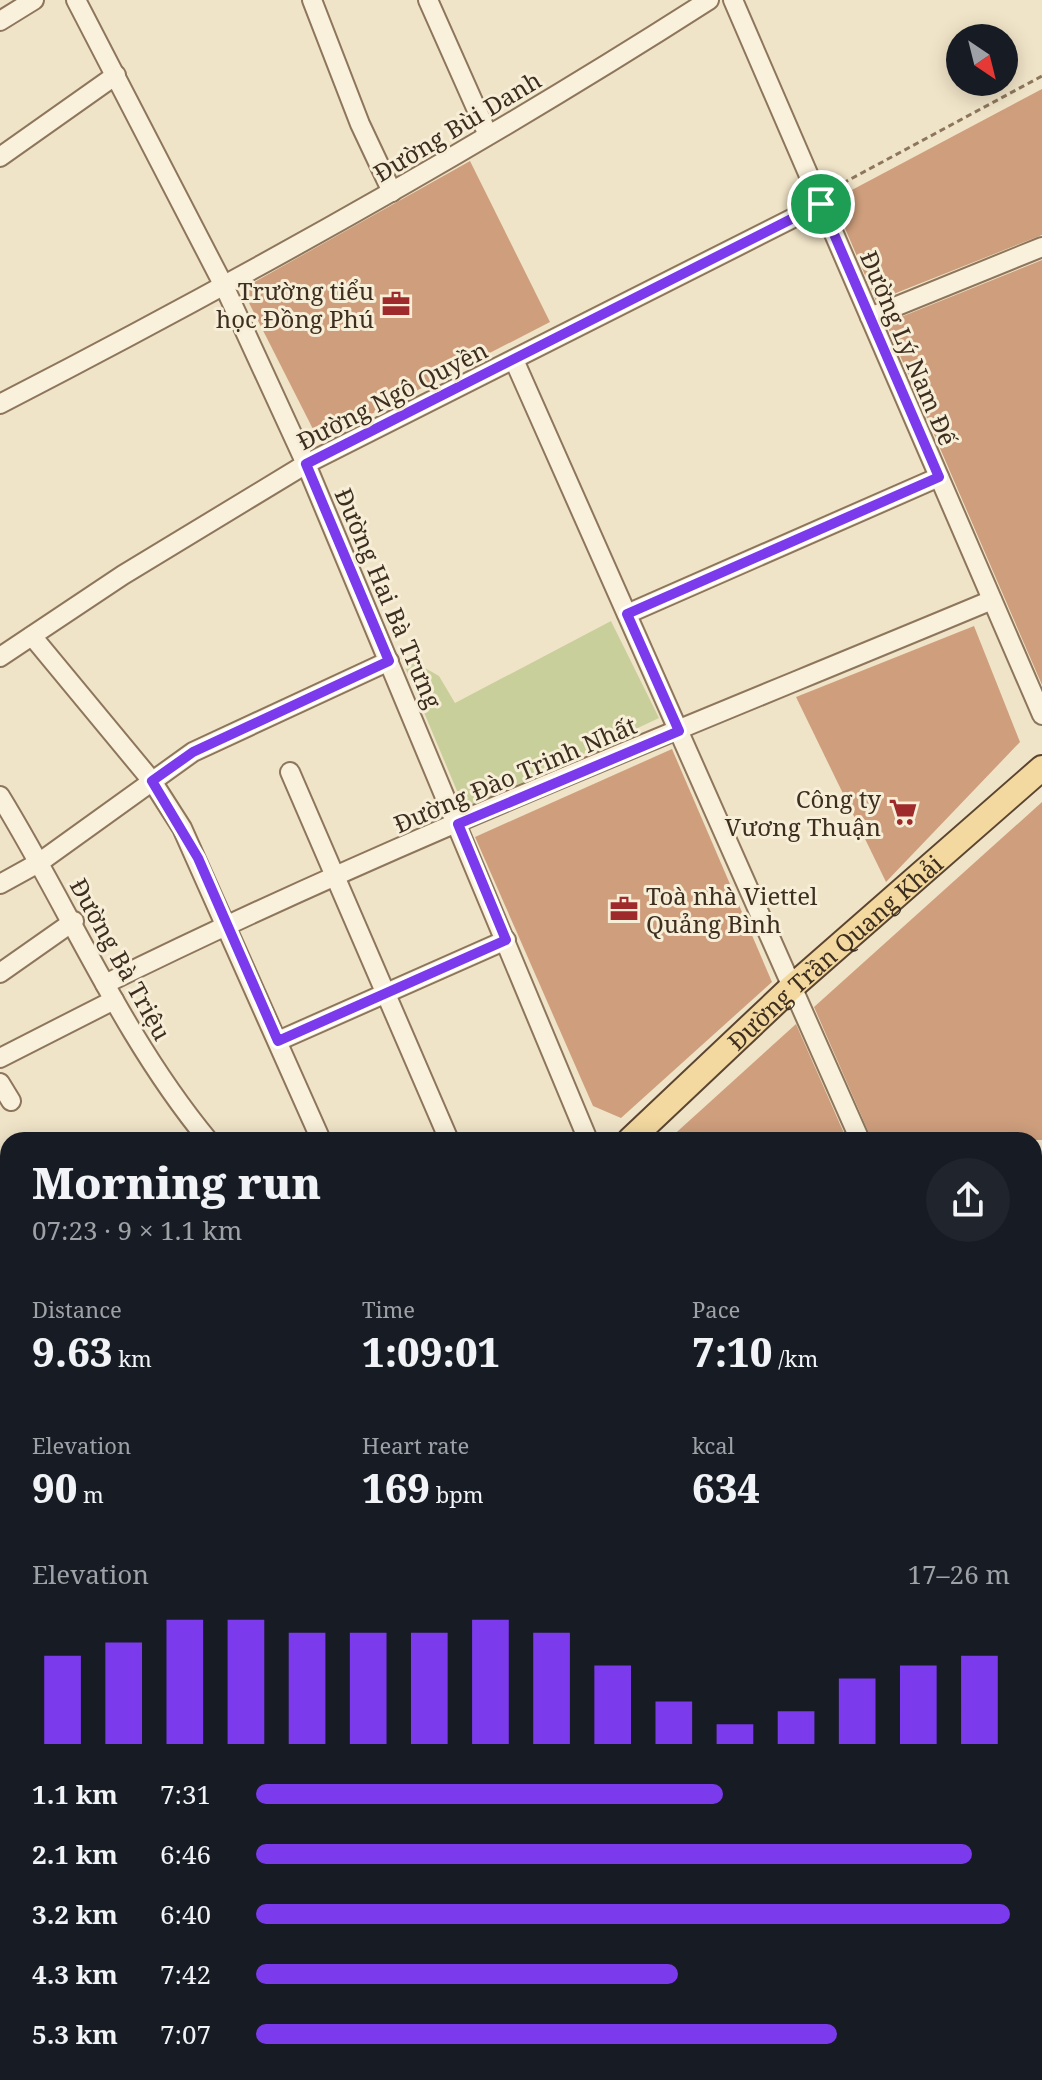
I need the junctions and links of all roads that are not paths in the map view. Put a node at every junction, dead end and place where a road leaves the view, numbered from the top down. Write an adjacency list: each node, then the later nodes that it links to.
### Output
1 (34, 0): 7 (street)
2 (76, 0): 8 (street, Đường Hai Bà Trưng)
3 (312, 0): 11 (street)
4 (428, 0): 9 (street)
5 (709, 0): 9 (street, Đường Bùi Danh)
6 (733, 0): 12 (street, Đường Lý Nam Đế)
7 (0, 21)
8 (116, 75): 10 (street); 14 (street, Đường Hai Bà Trưng)
9 (488, 135): 11 (street, Đường Bùi Danh)
10 (0, 157)
11 (392, 192): 14 (street, Đường Bùi Danh)
12 (819, 200): 15 (street, Đường Lý Nam Đế); 16 (street, Đường Ngô Quyền)
13 (1042, 247): 15 (street)
14 (225, 288): 17 (street, Đường Bùi Danh); 18 (street, Đường Hai Bà Trưng)
15 (870, 317): 19 (street, Đường Lý Nam Đế)
16 (514, 360): 18 (street, Đường Ngô Quyền); 21 (street)
17 (0, 404)
18 (306, 464): 22 (street, Đường Ngô Quyền); 24 (street, Đường Hai Bà Trưng)
19 (939, 477): 20 (street, Đường Lý Nam Đế); 21 (street)
20 (992, 600): 25 (street, Đường Lý Nam Đế); 26 (street, Đường Đào Trinh Nhất)
21 (627, 614): 26 (street)
22 (32, 636): 23 (street, Đường Ngô Quyền); 29 (street)
23 (0, 657)
24 (389, 661): 29 (street); 31 (street, Đường Hai Bà Trưng)
25 (1042, 715)
26 (679, 731): 31 (street, Đường Đào Trinh Nhất); 39 (street)
27 (1042, 768): 39 (main road, Đường Trần Quang Khải)
28 (290, 772): 33 (street)
29 (152, 781): 32 (street); 36 (street)
30 (0, 796): 32 (street, Đường Bà Triệu)
31 (458, 824): 33 (street, Đường Đào Trinh Nhất); 37 (street, Đường Hai Bà Trưng)
32 (40, 862): 34 (street); 35 (street, Đường Bà Triệu)
33 (336, 876): 36 (street, Đường Đào Trinh Nhất); 41 (street)
34 (0, 884)
35 (74, 921): 38 (street); 40 (street, Đường Bà Triệu)
36 (227, 924): 40 (street, Đường Đào Trinh Nhất); 42 (street)
37 (506, 940): 41 (street); 49 (street, Đường Hai Bà Trưng)
38 (0, 973)
39 (793, 986): 50 (main road, Đường Trần Quang Khải); 51 (street)
40 (110, 992): 43 (street, Đường Đào Trinh Nhất); 46 (street, Đường Bà Triệu)
41 (386, 993): 42 (street); 48 (street)
42 (278, 1041): 47 (street)
43 (0, 1058)
44 (0, 1083): 45 (street)
45 (11, 1101)
46 (202, 1132)
47 (318, 1132)
48 (446, 1132)
49 (585, 1132)
50 (638, 1132)
51 (857, 1132)

